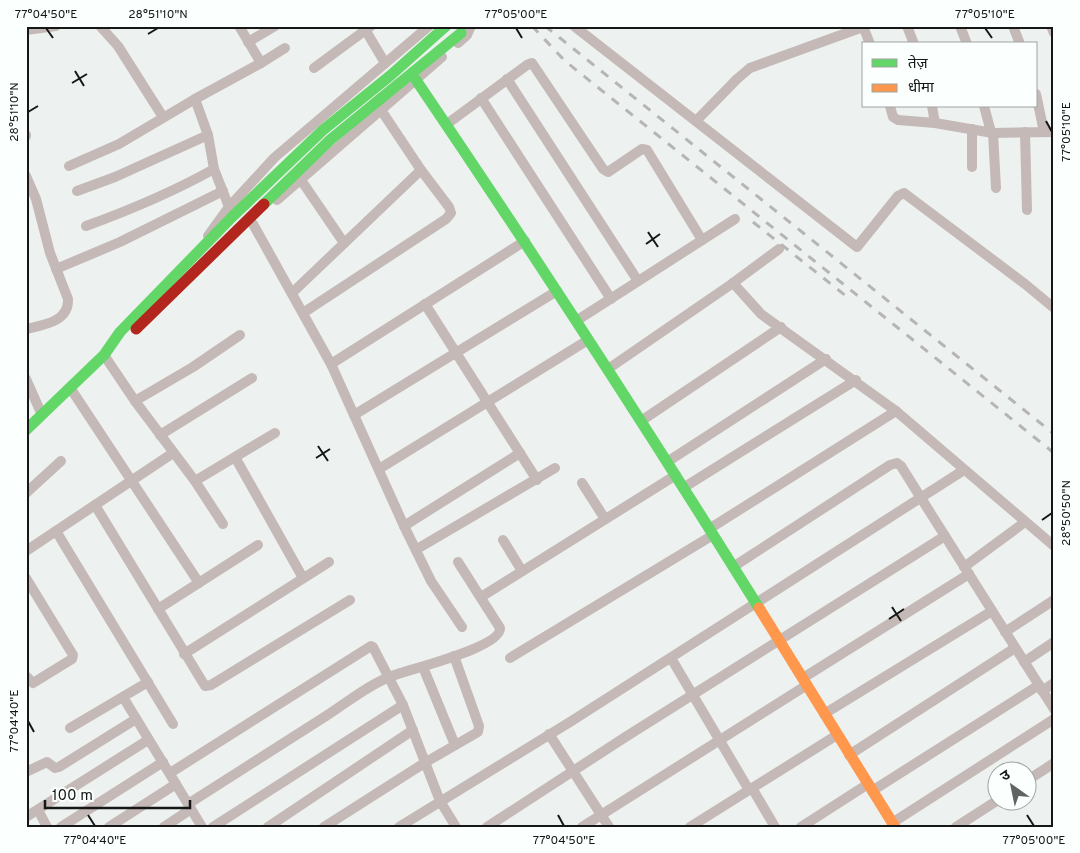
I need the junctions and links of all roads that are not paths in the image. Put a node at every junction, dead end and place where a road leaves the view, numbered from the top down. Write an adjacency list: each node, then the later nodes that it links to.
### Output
1 (56, 26): 15 (street)
2 (100, 26): 36 (street)
3 (239, 26): 18 (street)
4 (275, 26): 18 (street)
5 (429, 26): 24 (street)
6 (446, 26): 62 (street)
7 (471, 26): 27 (street)
8 (574, 26): 37 (street)
9 (863, 26): 19 (street); 37 (street)
10 (907, 26): 20 (street)
11 (960, 26): 21 (street)
12 (1013, 26): 22 (street)
13 (1051, 26): 17 (street)
14 (367, 28): 24 (street); 26 (street)
15 (26, 30)
16 (460, 33): 65 (street)
17 (1054, 34)
18 (248, 42): 25 (street)
19 (869, 42)
20 (913, 42)
21 (966, 42)
22 (1019, 42)
23 (285, 48): 25 (street)
24 (385, 62): 54 (street)
25 (261, 63): 30 (street)
26 (314, 68)
27 (416, 80): 35 (street); 39 (street)
28 (507, 80): 29 (street); 59 (street); 66 (street)
29 (481, 98): 39 (street); 70 (street)
30 (195, 99): 36 (street); 44 (street)
31 (1038, 100): 43 (street)
32 (891, 108): 38 (street)
33 (932, 108): 38 (street)
34 (985, 108): 41 (street)
35 (381, 110): 48 (street); 50 (street)
36 (163, 117): 45 (street)
37 (696, 121): 72 (street)
38 (935, 123): 40 (street)
39 (447, 124): 60 (street)
40 (972, 129): 41 (street); 46 (street)
41 (992, 132): 42 (street); 51 (street)
42 (1025, 132): 43 (street); 55 (street)
43 (1049, 132)
44 (208, 135): 47 (street); 52 (street)
45 (69, 166)
46 (972, 167)
47 (214, 169): 53 (street); 58 (street)
48 (421, 170): 61 (street); 73 (street)
49 (26, 176): 64 (street)
50 (301, 180): 57 (street); 61 (street)
51 (996, 188)
52 (77, 191)
53 (223, 191): 54 (street); 64 (street)
54 (229, 207): 62 (street)
55 (1027, 210)
56 (734, 219): 59 (street)
57 (253, 224): 65 (street); 69 (street)
58 (86, 226)
59 (702, 240): 66 (street)
60 (525, 241): 68 (street); 71 (street)
61 (344, 243): 69 (street)
62 (202, 248): 79 (street)
63 (778, 249): 67 (street)
64 (56, 269): 76 (street)
65 (189, 278): 79 (street)
66 (638, 281): 70 (street)
67 (733, 283): 75 (street); 83 (street)
68 (557, 291): 74 (street); 80 (street)
69 (292, 293): 73 (street)
70 (611, 299): 74 (street)
71 (425, 304): 80 (street); 82 (street)
72 (1054, 308)
73 (303, 313): 82 (street)
74 (576, 321): 78 (street)
75 (781, 328): 81 (street); 93 (street)
76 (26, 329)
77 (240, 335): 88 (street)
78 (588, 340): 83 (street); 89 (street)
79 (107, 352): 87 (street); 88 (street)
80 (456, 353): 89 (street); 92 (street)
81 (826, 359): 86 (street); 101 (street)
82 (331, 364): 92 (street)
83 (608, 370): 93 (street)
84 (252, 378): 96 (street)
85 (26, 379): 91 (street)
86 (856, 380): 90 (street); 110 (street)
87 (71, 389): 91 (street); 107 (street)
88 (135, 401): 96 (street)
89 (487, 402): 98 (street); 103 (street)
90 (896, 411): 104 (street); 119 (street)
91 (42, 415): 94 (street)
92 (354, 415): 103 (street)
93 (641, 421): 101 (street)
94 (26, 430)
95 (275, 433): 99 (street)
96 (160, 435): 97 (street)
97 (173, 453): 107 (street); 108 (street)
98 (520, 453): 106 (street); 117 (street)
99 (235, 457): 108 (street); 132 (street)
100 (61, 461): 111 (street)
101 (668, 462): 105 (street)
102 (555, 468): 106 (street)
103 (378, 469): 117 (street)
104 (964, 470): 112 (street); 115 (street)
105 (676, 475): 110 (street); 114 (street)
106 (537, 480): 124 (street)
107 (131, 481): 113 (street); 133 (street)
108 (195, 481): 116 (street)
109 (582, 483): 114 (street)
110 (684, 488): 119 (street)
111 (26, 493)
112 (921, 498): 120 (street); 128 (street); 137 (street)
113 (95, 505): 118 (street); 138 (street)
114 (605, 519): 130 (street)
115 (1025, 522): 123 (street); 129 (street)
116 (224, 524)
117 (404, 526): 124 (street)
118 (56, 531): 125 (street); 153 (street)
119 (711, 532): 128 (street); 147 (street)
120 (945, 536): 129 (street); 142 (street)
121 (503, 540): 130 (street)
122 (258, 545): 133 (street)
123 (1054, 546)
124 (417, 550): 140 (street)
125 (26, 551)
126 (329, 562): 132 (street)
127 (458, 562): 134 (street)
128 (733, 567): 137 (street)
129 (967, 570): 139 (street); 154 (street)
130 (522, 571): 134 (street)
131 (26, 578): 151 (street)
132 (303, 578): 145 (street)
133 (199, 582): 138 (street)
134 (481, 597): 146 (street)
135 (350, 600): 145 (street)
136 (1054, 600): 141 (street)
137 (756, 604): 142 (street); 148 (street)
138 (158, 609): 145 (street)
139 (992, 611): 141 (street); 161 (street)
140 (462, 627)
141 (1005, 632): 144 (street)
142 (779, 642): 154 (street); 157 (street)
143 (1054, 642): 149 (street)
144 (1015, 648): 149 (street); 172 (street)
145 (184, 654)
146 (454, 656): 150 (street); 171 (street)
147 (510, 658)
148 (671, 658): 157 (street); 167 (street)
149 (1024, 662): 156 (street)
150 (422, 667): 152 (street); 171 (street)
151 (26, 676)
152 (390, 676): 159 (street); 178 (street); 185 (street)
153 (148, 682): 158 (street); 164 (street)
154 (805, 682): 161 (street); 170 (street)
155 (1054, 683): 156 (street)
156 (1040, 688): 160 (street); 181 (street)
157 (693, 695): 170 (street); 177 (street)
158 (123, 697): 162 (street); 165 (street)
159 (403, 705): 166 (street); 195 (street)
160 (1054, 709)
161 (824, 714): 168 (street)
162 (136, 719): 169 (street); 176 (street)
163 (1054, 719): 189 (street)
164 (174, 724)
165 (70, 728)
166 (413, 730): 174 (street); 196 (street)
167 (549, 734): 177 (street); 183 (street)
168 (837, 735): 172 (street); 182 (street)
169 (148, 740): 173 (street); 186 (street)
170 (720, 740): 182 (street); 187 (street)
171 (455, 745): 174 (street)
172 (850, 755): 181 (street)
173 (163, 762): 178 (street); 191 (street)
174 (426, 762): 183 (street); 197 (street)
175 (1054, 762): 179 (street)
176 (26, 772)
177 (572, 772): 187 (street); 200 (street)
178 (170, 773): 180 (street)
179 (1038, 773)
180 (176, 784): 185 (street); 192 (street)
181 (870, 788): 189 (street); 205 (street)
182 (751, 789): 203 (street); 204 (street)
183 (440, 801): 198 (street); 199 (street)
184 (988, 806): 206 (street)
185 (190, 807): 193 (street); 194 (street)
186 (38, 810): 188 (street); 190 (street)
187 (601, 814): 201 (street); 202 (street)
188 (26, 817)
189 (893, 825)
190 (48, 827)
191 (61, 827)
192 (109, 827)
193 (164, 827)
194 (202, 827)
195 (213, 827)
196 (268, 827)
197 (324, 827)
198 (399, 827)
199 (456, 827)
200 (487, 827)
201 (582, 827)
202 (609, 827)
203 (690, 827)
204 (775, 827)
205 (801, 827)
206 (956, 827)

